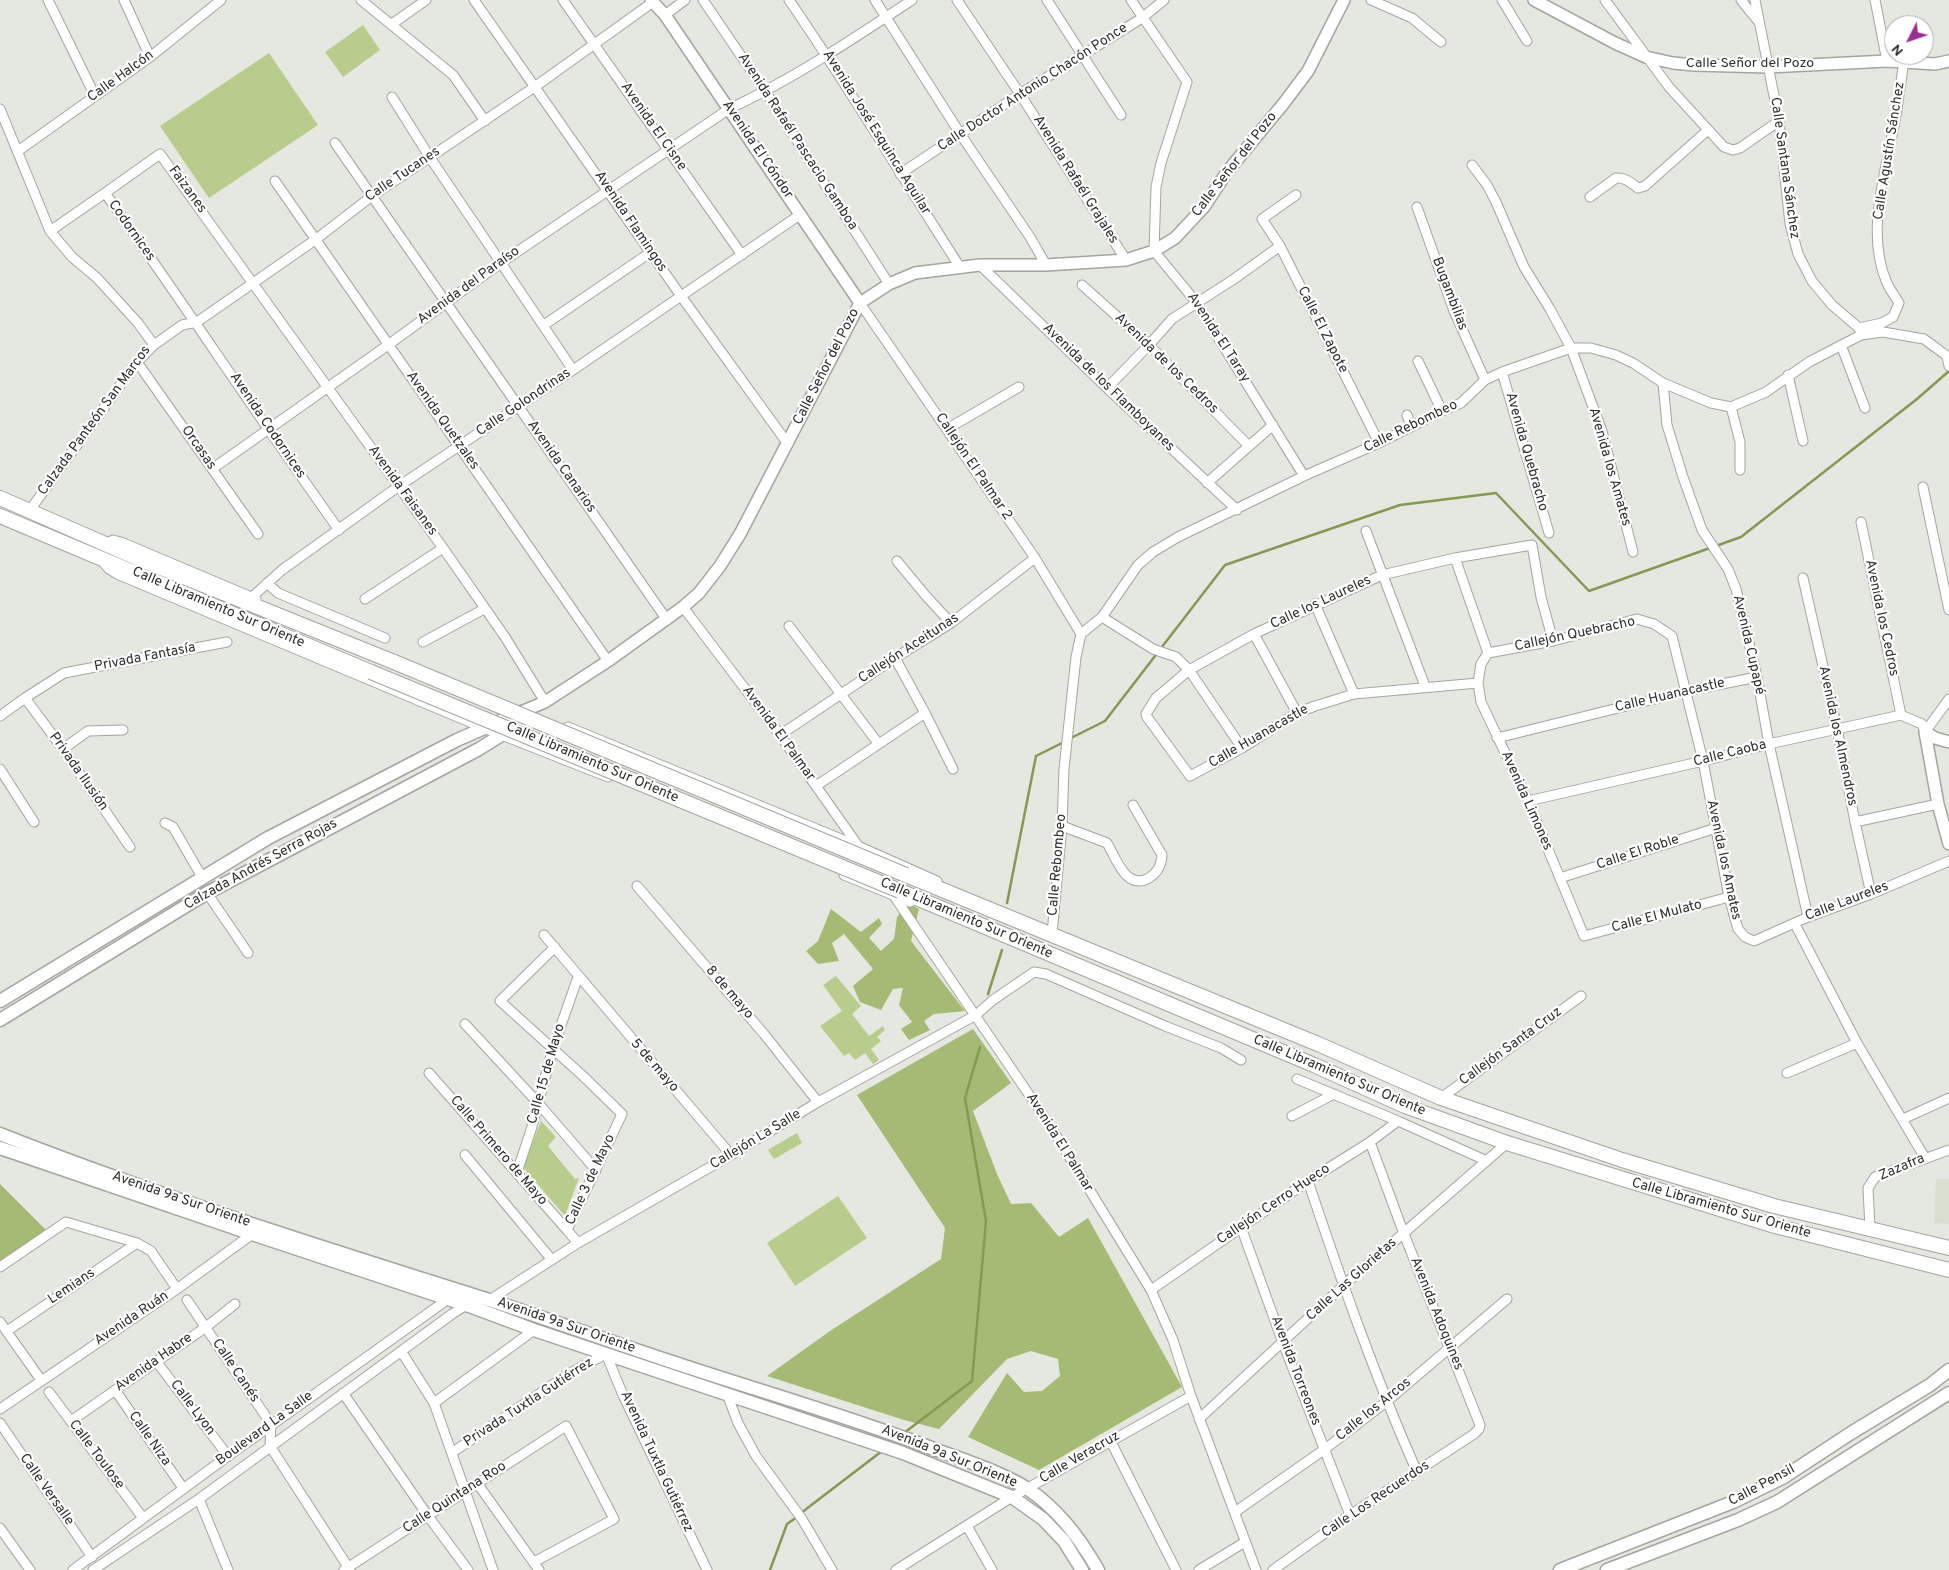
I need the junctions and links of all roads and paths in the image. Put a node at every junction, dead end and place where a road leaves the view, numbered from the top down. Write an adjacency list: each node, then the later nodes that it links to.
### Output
1 (48, 0): 49 (street)
2 (124, 0): 39 (street)
3 (205, 0): 27 (street)
4 (221, 0): 27 (street, Calle Halcón)
5 (361, 0): 32 (street)
6 (426, 0): 32 (street)
7 (474, 0): 46 (street, Avenida Flamingos)
8 (564, 0): 35 (street, Avenida El Cisne)
9 (685, 0): 28 (street)
10 (703, 0): 47 (street, Avenida Rafaél Pascacio Gamboa)
11 (789, 0): 37 (street, Avenida José Esquinca Aguilar)
12 (875, 0): 29 (street)
13 (912, 0): 29 (street, Avenida del Paraíso)
14 (956, 0): 48 (street, Avenida Rafaél Grajales)
15 (1047, 0): 38 (street)
16 (1131, 0): 30 (street)
17 (1164, 0): 30 (street, Calle Doctor Antonio Chacón Ponce)
18 (1344, 0): 75 (street, Calle Señor del Pozo)
19 (1371, 0): 34 (street)
20 (1502, 0): 33 (street)
21 (1534, 0): 40 (street, Calle Señor del Pozo)
22 (1605, 0): 40 (street)
23 (1741, 0): 31 (street)
24 (1755, 0): 31 (street, Calle Santana Sánchez)
25 (1875, 0): 36 (street)
26 (652, 1): 28 (street, Avenida El Cóndor); 35 (street, Calle Tucanes)
27 (210, 9): 39 (street, Calle Halcón)
28 (665, 15): 52 (street, Avenida El Cóndor)
29 (886, 17): 37 (street, Avenida del Paraíso); 57 (street)
30 (1142, 18): 38 (street, Calle Doctor Antonio Chacón Ponce); 75 (street)
31 (1760, 23): 45 (street, Calle Santana Sánchez)
32 (392, 24): 55 (street)
33 (1527, 41)
34 (1440, 42)
35 (595, 44): 46 (street, Calle Tucanes); 59 (street, Avenida El Cisne)
36 (1884, 46)
37 (827, 54): 47 (street, Avenida del Paraíso); 63 (street, Avenida José Esquinca Aguilar)
38 (1083, 55): 48 (street, Calle Doctor Antonio Chacón Ponce); 53 (street)
39 (150, 57): 49 (street, Calle Halcón)
40 (1646, 57): 45 (street, Calle Señor del Pozo); 56 (street)
41 (1884, 61): 45 (street, Calle Señor del Pozo)
42 (1949, 61): 43 (street, Calle Señor del Pozo)
43 (1934, 64)
44 (1904, 65): 92 (street, Calle Agustín Sánchez)
45 (1768, 67): 54 (street, Calle Santana Sánchez)
46 (536, 86): 55 (street, Calle Tucanes); 65 (street, Avenida Flamingos)
47 (766, 91): 52 (street, Avenida del Paraíso); 84 (street, Avenida Rafaél Pascacio Gamboa)
48 (1020, 94): 57 (street, Calle Doctor Antonio Chacón Ponce); 78 (street, Avenida Rafaél Grajales)
49 (95, 96): 60 (street, Calle Halcón)
50 (392, 97): 61 (street)
51 (0, 109): 60 (street, Calzada Panteón San Marcos)
52 (729, 109): 59 (street, Avenida del Paraíso); 71 (street, Avenida El Cóndor)
53 (1121, 115)
54 (1778, 120): 56 (street); 92 (street, Calle Santana Sánchez)
55 (485, 121): 61 (street, Calle Tucanes)
56 (1708, 130): 69 (street)
57 (961, 135): 63 (street, Calle Doctor Antonio Chacón Ponce); 81 (street)
58 (335, 143): 67 (street, Avenida Canarios)
59 (669, 150): 65 (street, Avenida del Paraíso); 77 (street, Avenida El Cisne)
60 (18, 151): 72 (street, Calzada Panteón San Marcos)
61 (429, 156): 67 (street, Calle Tucanes); 79 (street)
62 (1472, 165): 97 (street, Avenida los Amates)
63 (900, 174): 82 (street, Avenida José Esquinca Aguilar)
64 (275, 181): 73 (street, Avenida Quetzales)
65 (609, 190): 76 (street, Avenida Flamingos); 79 (street, Avenida del Paraíso)
66 (104, 193): 72 (street, Codornices); 83 (street, Faizanes); 90 (street, Codornices)
67 (372, 196): 73 (street, Calle Tucanes); 87 (street, Avenida Canarios)
68 (1296, 196): 74 (street, Calle El Zapote)
69 (1590, 198)
70 (1417, 207): 104 (street, Bugambilias)
71 (801, 214): 77 (street, Calle Golondrinas); 89 (street, Avenida El Cóndor)
72 (50, 231): 93 (street, Calzada Panteón San Marcos)
73 (315, 240): 83 (street, Calle Tucanes); 94 (street, Avenida Quetzales)
74 (1280, 246): 88 (street); 119 (street, Calle El Zapote)
75 (1154, 251): 78 (street, Calle Señor del Pozo); 88 (street, Avenida El Taray)
76 (651, 252): 86 (street, Avenida Flamingos); 91 (street)
77 (742, 254): 86 (street, Calle Golondrinas)
78 (1126, 260): 81 (street, Calle Señor del Pozo)
79 (502, 262): 87 (street, Avenida del Paraíso); 91 (street)
80 (980, 265): 81 (street, Calle Señor del Pozo); 82 (street, Calle Señor del Pozo); 108 (street, Avenida de los Flamboyanes)
81 (1046, 265)
82 (960, 267): 84 (street, Calle Señor del Pozo)
83 (254, 283): 90 (street, Calle Tucanes); 107 (street, Avenida Faisanes)
84 (889, 284): 89 (street, Calle Señor del Pozo)
85 (1082, 284): 95 (street, Avenida de los Cedros)
86 (681, 296): 101 (street, Calle Golondrinas); 120 (street, Avenida Flamingos)
87 (448, 302): 94 (street, Avenida del Paraíso); 109 (street, Avenida Canarios)
88 (1196, 302): 95 (street); 114 (street, Avenida El Taray)
89 (860, 303): 117 (street, Callejón El Palmar 2); 120 (street, Calle Señor del Pozo)
90 (197, 322): 93 (street, Calle Tucanes); 116 (street, Avenida Codornices)
91 (544, 325): 101 (street)
92 (1860, 331): 96 (street); 100 (street)
93 (154, 345): 99 (street, Calzada Panteón San Marcos)
94 (388, 345): 107 (street, Avenida del Paraíso); 122 (street, Avenida Quetzales)
95 (1149, 345): 108 (street); 121 (street, Avenida de los Cedros)
96 (1841, 345): 103 (street); 111 (street)
97 (1571, 348): 102 (street, Calle Rebombeo); 105 (street, Calle Rebombeo); 140 (street, Avenida los Amates)
98 (1418, 361): 112 (street)
99 (137, 362): 123 (street, Orcasas); 130 (street, Calzada Panteón San Marcos)
100 (1949, 366)
101 (574, 370): 109 (street, Calle Golondrinas)
102 (1502, 372): 104 (street, Calle Rebombeo); 136 (street, Avenida Quebracho)
103 (1788, 375): 110 (street); 118 (street)
104 (1485, 380): 112 (street, Calle Rebombeo)
105 (1663, 383): 110 (street, Calle Rebombeo); 168 (street, Avenida Cupapé)
106 (1019, 387): 117 (street)
107 (327, 388): 116 (street, Avenida del Paraíso); 127 (street, Avenida Faisanes)
108 (1107, 388): 126 (street, Avenida de los Flamboyanes)
109 (518, 405): 122 (street, Calle Golondrinas); 154 (street, Avenida Canarios)
110 (1731, 407): 124 (street)
111 (1865, 408)
112 (1442, 410): 115 (street, Calle Rebombeo)
113 (1407, 415): 115 (street)
114 (1273, 425): 121 (street); 125 (street, Avenida El Taray)
115 (1411, 426): 119 (street, Calle Rebombeo)
116 (269, 429): 123 (street, Avenida del Paraíso); 134 (street, Avenida Codornices)
117 (947, 429): 141 (street, Callejón El Palmar 2)
118 (1803, 441)
119 (1379, 443): 125 (street, Calle Rebombeo)
120 (788, 444): 150 (street, Calle Señor del Pozo)
121 (1248, 445): 126 (street)
122 (460, 446): 127 (street, Calle Golondrinas); 166 (street, Avenida Quetzales)
123 (212, 469): 137 (street, Orcasas)
124 (1740, 470)
125 (1304, 476): 131 (street, Calle Rebombeo)
126 (1206, 483): 131 (street, Avenida de los Flamboyanes)
127 (398, 486): 134 (street, Calle Golondrinas); 138 (street, Avenida Faisanes)
128 (1922, 487): 152 (street)
129 (0, 498): 130 (main road, Calle Libramiento Sur Oriente)
130 (30, 510): 139 (main road, Calle Libramiento Sur Oriente)
131 (1237, 510): 153 (street, Calle Rebombeo)
132 (0, 516): 139 (main road, Calle Libramiento Sur Oriente)
133 (1861, 522): 179 (street, Avenida los Cedros)
134 (339, 530): 146 (street, Calle Golondrinas)
135 (1366, 531): 144 (street)
136 (1550, 533)
137 (258, 534)
138 (443, 548): 148 (street); 151 (street, Avenida Faisanes)
139 (103, 551): 147 (street); 181 (street); 218 (main road, Calle Libramiento Sur Oriente, bridge); 221 (main road, Calle Libramiento Sur Oriente, bridge)
140 (1633, 552)
141 (1034, 558): 155 (street, Callejón Aceitunas); 157 (street, Callejón El Palmar 2)
142 (1455, 558): 144 (street, Calle los Laureles); 161 (street, Calle los Laureles); 164 (street)
143 (897, 561): 155 (street)
144 (1382, 574): 149 (street, Calle los Laureles); 170 (street)
145 (1802, 578): 182 (street, Avenida los Almendros)
146 (267, 583): 147 (street, Calle Golondrinas); 160 (street)
147 (252, 597): 176 (street)
148 (365, 599)
149 (1315, 604): 158 (street, Calle los Laureles); 173 (street)
150 (683, 607): 154 (street, Calle Señor del Pozo); 185 (street, Avenida El Palmar)
151 (484, 609): 163 (street); 176 (street, Avenida Faisanes)
152 (1949, 610)
153 (1102, 617): 157 (street, Calle Rebombeo); 167 (street)
154 (667, 620): 166 (street, Calle Señor del Pozo)
155 (951, 622): 165 (street, Callejón Aceitunas)
156 (789, 626): 172 (street)
157 (1081, 634): 204 (street, Calle Rebombeo)
158 (1254, 634): 167 (street, Calle los Laureles); 178 (street)
159 (1672, 636): 161 (street, Callejón Quebracho); 171 (street, Avenida los Amates)
160 (385, 638)
161 (1553, 641): 164 (street, Callejón Quebracho)
162 (227, 642): 174 (street, Privada Fantasía)
163 (423, 642)
164 (1488, 653): 169 (street, Avenida Limones)
165 (895, 658): 172 (street, Callejón Aceitunas); 177 (street)
166 (608, 661): 176 (street, Calle Señor del Pozo)
167 (1189, 670): 191 (street); 196 (street, Calle los Laureles)
168 (1757, 677): 171 (street, Calle Huanacastle); 190 (street, Avenida Cupapé)
169 (1478, 683): 170 (street, Calle Huanacastle); 187 (street, Avenida Limones)
170 (1425, 686): 173 (street, Calle Huanacastle)
171 (1687, 691): 187 (street, Calle Huanacastle); 193 (street, Avenida los Amates)
172 (839, 694): 185 (street, Callejón Aceitunas); 189 (street)
173 (1354, 694): 178 (street, Calle Huanacastle)
174 (25, 698): 180 (street); 192 (street, Privada Ilusión)
175 (1949, 699): 184 (street)
176 (532, 710): 181 (main road, Calzada Andrés Serra Rojas); 186 (main road, Calzada Andrés Serra Rojas); 207 (street)
177 (925, 712): 189 (street); 195 (street)
178 (1297, 713): 191 (street, Calle Huanacastle)
179 (1901, 715): 182 (street, Calle Caoba); 184 (street)
180 (0, 716)
181 (484, 728): 186 (street); 209 (main road, Calzada Andrés Serra Rojas)
182 (1837, 728): 190 (street, Calle Caoba); 202 (street, Avenida los Almendros)
183 (123, 730): 192 (street)
184 (1925, 732): 188 (street); 199 (street)
185 (780, 735): 197 (street, Avenida El Palmar)
186 (502, 736): 212 (main road, Calzada Andrés Serra Rojas); 218 (street)
187 (1497, 738): 198 (street, Avenida Limones)
188 (1949, 742)
189 (878, 744): 197 (street)
190 (1769, 744): 193 (street, Calle Caoba); 222 (street, Avenida Cupapé)
191 (1242, 748): 196 (street, Calle Huanacastle)
192 (63, 749): 208 (street, Privada Ilusión)
193 (1703, 761): 198 (street, Calle Caoba); 205 (street, Avenida los Amates)
194 (0, 769): 201 (street)
195 (953, 769)
196 (1190, 776)
197 (816, 786): 207 (street, Avenida El Palmar)
198 (1528, 801): 214 (street, Avenida Limones)
199 (1938, 804): 202 (street); 206 (street)
200 (1133, 805): 204 (street)
201 (34, 822)
202 (1855, 822): 219 (street, Avenida los Almendros)
203 (165, 823): 213 (street)
204 (1062, 826): 224 (street, Calle Rebombeo)
205 (1716, 828): 214 (street, Calle El Roble); 220 (street, Avenida los Amates)
206 (1949, 844)
207 (858, 846): 211 (street, Avenida El Palmar); 221 (street)
208 (130, 847)
209 (238, 856): 212 (main road); 213 (main road, Calzada Andrés Serra Rojas)
210 (1949, 861): 219 (street, Calle Laureles)
211 (869, 864)
212 (246, 871): 217 (main road, Calzada Andrés Serra Rojas)
213 (202, 877): 232 (main road, Calzada Andrés Serra Rojas)
214 (1560, 878): 226 (street, Avenida Limones)
215 (886, 884): 218 (street, Avenida El Palmar)
216 (638, 886): 245 (street, 8 de mayo)
217 (207, 892): 229 (street); 234 (main road, Calzada Andrés Serra Rojas)
218 (897, 894): 233 (street, Avenida El Palmar); 252 (main road, Calle Libramiento Sur Oriente)
219 (1871, 894): 222 (street, Calle Laureles)
220 (1730, 897): 226 (street, Calle El Mulato); 227 (street, Avenida los Amates)
221 (964, 898): 224 (main road, Calle Libramiento Sur Oriente)
222 (1808, 917): 223 (street, Calle Laureles)
223 (1795, 924): 227 (street, Calle Laureles); 236 (street)
224 (1052, 934): 243 (main road, Calle Libramiento Sur Oriente)
225 (544, 935): 228 (street, 5 de mayo)
226 (1584, 936)
227 (1745, 937)
228 (555, 947): 230 (street, 5 de mayo); 237 (street)
229 (248, 952)
230 (578, 976): 237 (street, Calle 15 de Mayo); 256 (street, 5 de mayo)
231 (1581, 996): 243 (street, Callejón Santa Cruz)
232 (0, 1001)
233 (978, 1018): 238 (street, Callejón La Salle); 245 (street, Callejón La Salle); 276 (street, Avenida El Palmar)
234 (0, 1020)
235 (465, 1024): 246 (street)
236 (1857, 1043): 240 (street); 248 (street)
237 (553, 1048): 246 (street, Calle 15 de Mayo); 259 (street, Calle 3 de Mayo)
238 (1242, 1060)
239 (429, 1073): 260 (street, Calle Primero de Mayo)
240 (1787, 1073)
241 (1297, 1079): 242 (street)
242 (1334, 1094): 247 (street); 249 (street)
243 (1441, 1098): 263 (main road, Calle Libramiento Sur Oriente)
244 (1949, 1098): 248 (street)
245 (818, 1102): 256 (street, Callejón La Salle)
246 (538, 1103): 259 (street); 260 (street, Calle 15 de Mayo)
247 (1292, 1116)
248 (1903, 1119): 257 (street)
249 (1398, 1121): 251 (street, Callejón Cerro Hueco); 258 (street)
250 (0, 1134): 265 (main road, Avenida 9a Sur Oriente)
251 (1370, 1142): 261 (street, Callejón Cerro Hueco); 266 (street, Avenida Adoquines)
252 (1507, 1143): 258 (street, Calle Las Glorietas); 273 (main road, Calle Libramiento Sur Oriente)
253 (0, 1148): 265 (main road, Avenida 9a Sur Oriente)
254 (1949, 1150): 257 (street, Zazafra)
255 (466, 1155): 271 (street)
256 (731, 1155): 269 (street, Callejón La Salle)
257 (1925, 1158): 263 (street, Zazafra)
258 (1487, 1161): 266 (street, Calle Las Glorietas)
259 (596, 1170): 264 (street, Calle 3 de Mayo)
260 (517, 1172): 264 (street, Calle Primero de Mayo)
261 (1308, 1182): 262 (street, Callejón Cerro Hueco); 274 (street)
262 (1241, 1227): 276 (street, Callejón Cerro Hueco); 287 (street, Avenida Torreones)
263 (1870, 1228): 270 (main road, Calle Libramiento Sur Oriente)
264 (567, 1230): 269 (street, Calle 3 de Mayo)
265 (257, 1231): 268 (main road, Avenida 9a Sur Oriente); 275 (street, Avenida Ruán)
266 (1404, 1234): 274 (street, Calle Las Glorietas); 288 (street, Avenida Adoquines)
267 (137, 1243): 272 (street); 275 (street); 286 (street, Lemians)
268 (295, 1243): 277 (main road, Avenida 9a Sur Oriente); 280 (main road, Avenida 9a Sur Oriente)
269 (578, 1243): 271 (street, Callejón La Salle)
270 (1949, 1248)
271 (552, 1260): 281 (street, Callejón La Salle)
272 (0, 1267)
273 (1949, 1270)
274 (1343, 1286): 287 (street, Calle Las Glorietas); 301 (street)
275 (177, 1288): 294 (street, Avenida Ruán)
276 (1150, 1290): 300 (street, Avenida El Palmar)
277 (460, 1291): 280 (street, Boulevard La Salle); 281 (main road, Avenida 9a Sur Oriente)
278 (1507, 1299): 288 (street, Calle los Arcos)
279 (186, 1300): 284 (street, Calle Canés)
280 (447, 1300): 281 (main road, Avenida 9a Sur Oriente); 307 (street, Boulevard La Salle)
281 (478, 1303): 285 (main road, Avenida 9a Sur Oriente); 289 (street, Boulevard La Salle); 292 (main road, Avenida 9a Sur Oriente)
282 (236, 1304): 284 (street, Avenida Habre)
283 (0, 1322): 286 (street)
284 (206, 1327): 291 (street, Avenida Habre); 307 (street, Calle Canés)
285 (534, 1330): 290 (main road, Avenida 9a Sur Oriente); 302 (street)
286 (6, 1332): 294 (street)
287 (1283, 1343): 304 (street, Calle Las Glorietas); 311 (street, Avenida Torreones)
288 (1450, 1347): 301 (street, Calle los Arcos); 308 (street, Avenida Adoquines)
289 (401, 1351): 297 (street, Boulevard La Salle); 302 (street)
290 (606, 1354): 292 (main road, Avenida 9a Sur Oriente); 312 (street, Privada Tuxtla Gutiérrez); 338 (street, Avenida Tuxtla Gutiérrez)
291 (156, 1361): 295 (street, Avenida Habre); 313 (street, Calle Lyon)
292 (669, 1368): 299 (main road, Avenida 9a Sur Oriente); 317 (main road, Avenida 9a Sur Oriente)
293 (1949, 1370): 348 (main road, Calle Pensil)
294 (41, 1380): 303 (street, Avenida Ruán)
295 (115, 1390): 305 (street, Avenida Habre); 316 (street, Calle Niza)
296 (48, 1392): 305 (street, Calle Toulose)
297 (343, 1393): 310 (street, Boulevard La Salle); 323 (street)
298 (1949, 1393): 349 (main road, Calle Pensil)
299 (727, 1394): 319 (main road, Avenida 9a Sur Oriente); 339 (street)
300 (1191, 1396): 304 (street, Avenida El Palmar); 309 (street, Calle Veracruz)
301 (1386, 1402): 311 (street, Calle los Arcos); 314 (street)
302 (434, 1403): 312 (street)
303 (0, 1409)
304 (1199, 1419): 321 (street, Avenida El Palmar)
305 (71, 1421): 324 (street, Calle Toulose)
306 (0, 1424): 329 (street, Calle Versalle)
307 (271, 1424): 310 (street); 313 (street, Boulevard La Salle)
308 (1479, 1429): 314 (street, Calle Los Recuerdos)
309 (1110, 1440): 317 (street, Calle Veracruz); 344 (street)
310 (270, 1446): 320 (street, Boulevard La Salle); 332 (street)
311 (1325, 1449): 321 (street, Calle los Arcos); 322 (street, Avenida Torreones)
312 (453, 1452): 318 (street)
313 (228, 1456): 316 (street, Boulevard La Salle)
314 (1417, 1472): 322 (street, Calle Los Recuerdos)
315 (477, 1483): 318 (street, Calle Quintana Roo); 330 (street); 330 (street, Calle Quintana Roo)
316 (184, 1488): 324 (street, Boulevard La Salle)
317 (1027, 1488): 319 (street, Calle Veracruz); 343 (main road, Avenida 9a Sur Oriente)
318 (465, 1491): 323 (street, Calle Quintana Roo); 337 (street)
319 (1012, 1497): 325 (street, Calle Veracruz); 342 (main road, Avenida 9a Sur Oriente)
320 (199, 1499): 334 (street, Boulevard La Salle); 335 (street)
321 (1234, 1512): 328 (street, Avenida El Palmar)
322 (1350, 1515): 347 (street, Calle Los Recuerdos)
323 (428, 1516): 332 (street, Calle Quintana Roo); 336 (street)
324 (143, 1518): 329 (street, Boulevard La Salle)
325 (966, 1526): 340 (street, Calle Veracruz); 341 (street)
326 (0, 1528): 327 (street)
327 (3, 1540): 333 (street)
328 (1245, 1542): 345 (street); 346 (street, Avenida El Palmar)
329 (92, 1557): 331 (street, Boulevard La Salle)
330 (537, 1566)
331 (78, 1569)
332 (347, 1569)
333 (30, 1570)
334 (93, 1570)
335 (228, 1570)
336 (468, 1570)
337 (493, 1570)
338 (707, 1570)
339 (832, 1570)
340 (896, 1570)
341 (992, 1570)
342 (1082, 1570)
343 (1098, 1570)
344 (1176, 1570)
345 (1199, 1570)
346 (1256, 1570)
347 (1273, 1570)
348 (1560, 1570)
349 (1607, 1570)

